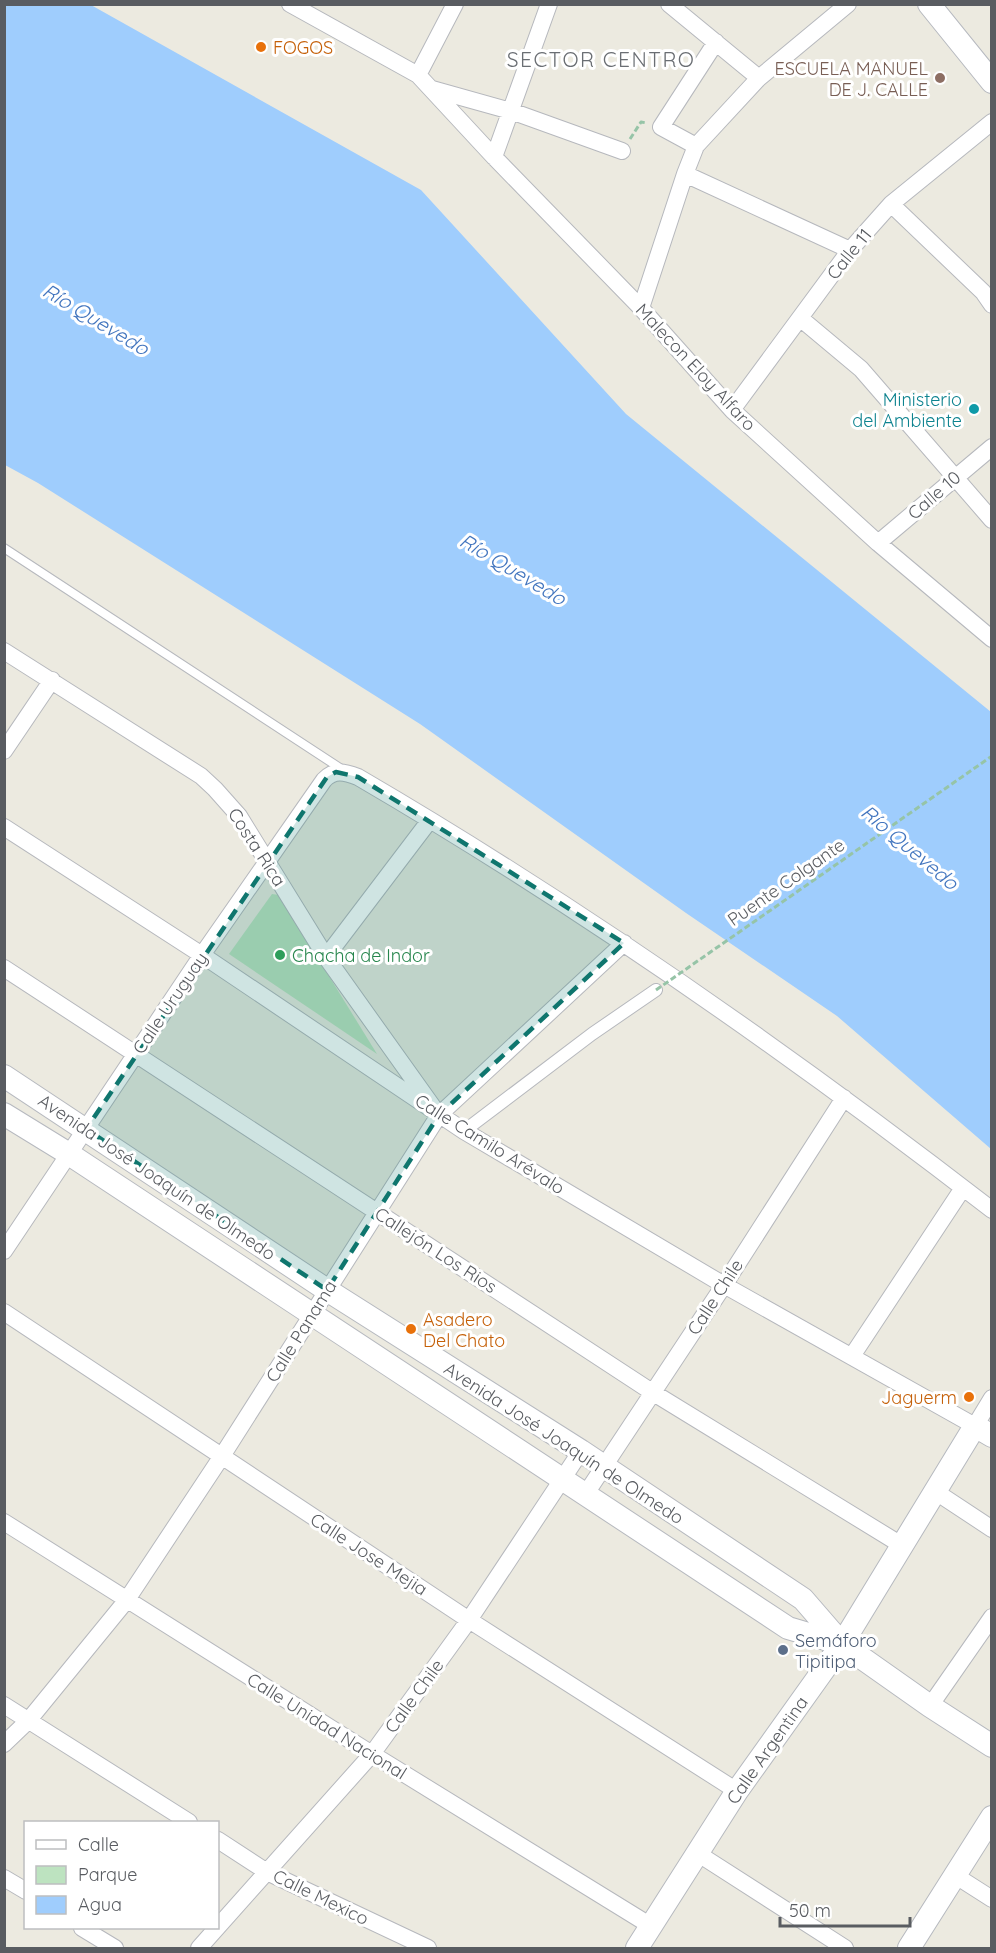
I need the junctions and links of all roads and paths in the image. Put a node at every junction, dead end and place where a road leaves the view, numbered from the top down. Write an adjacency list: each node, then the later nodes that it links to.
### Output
1 (290, 4): 8 (street)
2 (456, 4): 8 (street)
3 (549, 4): 12 (street)
4 (669, 4): 7 (street)
5 (848, 4): 9 (street)
6 (929, 4): 10 (main road)
7 (716, 42): 9 (street); 14 (street)
8 (418, 75): 11 (street, Malecon Eloy Alfaro)
9 (759, 78): 15 (street)
10 (992, 82)
11 (430, 89): 12 (street); 17 (street, Malecon Eloy Alfaro)
12 (511, 111): 16 (street); 17 (street)
13 (992, 122): 19 (street, Calle 11)
14 (661, 126): 15 (street); 16 (path)
15 (696, 146): 18 (street)
16 (622, 151)
17 (494, 157): 22 (street, Malecon Eloy Alfaro)
18 (685, 174): 20 (street); 22 (street)
19 (891, 204): 20 (street, Calle 11); 21 (street)
20 (850, 250): 23 (street, Calle 11)
21 (992, 305)
22 (641, 308): 24 (street, Malecon Eloy Alfaro)
23 (800, 318): 24 (street, Calle 11); 26 (street)
24 (732, 410): 28 (street, Malecon Eloy Alfaro)
25 (992, 447): 26 (street, Calle 10)
26 (954, 477): 27 (street); 28 (street, Calle 10)
27 (992, 520)
28 (878, 543): 30 (street, Malecon Eloy Alfaro)
29 (4, 548): 35 (lane)
30 (992, 639)
31 (4, 651): 32 (street, Costa Rica)
32 (52, 680): 33 (street); 38 (street, Costa Rica)
33 (4, 752)
34 (992, 756): 43 (path, Puente Colgante, bridge)
35 (348, 773): 36 (street); 38 (street, Calle Uruguay)
36 (430, 820): 39 (street); 41 (street)
37 (4, 827): 40 (street, Calle Camilo Arévalo)
38 (268, 862): 40 (street, Calle Uruguay); 41 (street, Costa Rica)
39 (624, 943): 46 (street); 48 (street, Calle Panama)
40 (202, 955): 44 (street, Calle Uruguay); 48 (street, Calle Camilo Arévalo)
41 (326, 957): 48 (street, Costa Rica)
42 (4, 968): 44 (street, Callejón Los Rios)
43 (656, 990): 50 (street)
44 (136, 1054): 49 (street, Calle Uruguay); 54 (street, Callejón Los Rios)
45 (4, 1076): 49 (main road, Avenida José Joaquín de Olmedo)
46 (844, 1098): 52 (street); 56 (street, Calle Chile)
47 (4, 1114): 51 (main road, Avenida José Joaquín de Olmedo)
48 (439, 1115): 50 (street, Calle Camilo Arévalo); 54 (street, Calle Panama)
49 (86, 1129): 51 (street, Calle Uruguay); 57 (main road, Avenida José Joaquín de Olmedo)
50 (464, 1131): 56 (street, Calle Camilo Arévalo)
51 (69, 1155): 55 (street, Calle Uruguay); 59 (main road, Avenida José Joaquín de Olmedo)
52 (963, 1188): 53 (street); 60 (street)
53 (992, 1209)
54 (377, 1211): 57 (street, Calle Panama); 61 (street, Callejón Los Rios)
55 (4, 1251)
56 (724, 1285): 60 (street, Calle Camilo Arévalo); 61 (street, Calle Chile)
57 (327, 1290): 59 (street, Calle Panama); 64 (main road, Avenida José Joaquín de Olmedo)
58 (4, 1312): 65 (street, Calle Jose Mejia)
59 (311, 1316): 65 (street, Calle Panama); 67 (main road, Avenida José Joaquín de Olmedo)
60 (852, 1356): 63 (street, Calle Camilo Arévalo)
61 (652, 1392): 66 (street, Calle Chile); 72 (street, Callejón Los Rios)
62 (992, 1398): 63 (street, Calle Argentina)
63 (983, 1431): 68 (main road, Calle Argentina)
64 (581, 1451): 66 (main road, Avenida José Joaquín de Olmedo); 67 (street, Calle Chile)
65 (222, 1456): 73 (street, Calle Panama); 75 (street, Calle Jose Mejia)
66 (603, 1467): 69 (street, Calle Chile); 76 (main road, Avenida José Joaquín de Olmedo)
67 (562, 1480): 69 (main road, Avenida José Joaquín de Olmedo); 75 (street, Calle Chile)
68 (936, 1492): 71 (street); 72 (main road, Calle Argentina)
69 (585, 1495): 76 (main road, Avenida José Joaquín de Olmedo)
70 (4, 1522): 73 (street, Calle Unidad Nacional)
71 (992, 1529)
72 (903, 1546): 76 (main road, Calle Argentina)
73 (126, 1600): 79 (street, Calle Panama); 82 (street, Calle Unidad Nacional)
74 (992, 1617): 78 (street)
75 (469, 1620): 82 (street, Calle Chile); 83 (street, Calle Jose Mejia)
76 (842, 1644): 78 (main road, Avenida José Joaquín de Olmedo); 83 (main road, Calle Argentina)
77 (4, 1705): 79 (street)
78 (930, 1706): 81 (main road, Avenida José Joaquín de Olmedo)
79 (28, 1720): 80 (street, Calle Panama); 85 (street)
80 (4, 1744)
81 (992, 1746)
82 (372, 1754): 88 (street, Calle Chile); 94 (street, Calle Unidad Nacional)
83 (737, 1791): 87 (main road, Calle Argentina)
84 (992, 1817): 89 (main road)
85 (187, 1821)
86 (219, 1841): 88 (street, Calle Mexico)
87 (697, 1853): 94 (main road, Calle Argentina); 101 (street)
88 (267, 1872): 93 (street, Calle Chile); 99 (street, Calle Mexico)
89 (956, 1876): 92 (street); 102 (main road)
90 (4, 1878): 91 (street)
91 (24, 1890)
92 (992, 1899)
93 (219, 1926)
94 (651, 1926): 100 (main road, Calle Argentina)
95 (84, 1929): 97 (street)
96 (216, 1929): 98 (street, Calle Chile)
97 (115, 1948)
98 (199, 1948)
99 (428, 1948)
100 (637, 1948)
101 (845, 1948)
102 (909, 1948)

